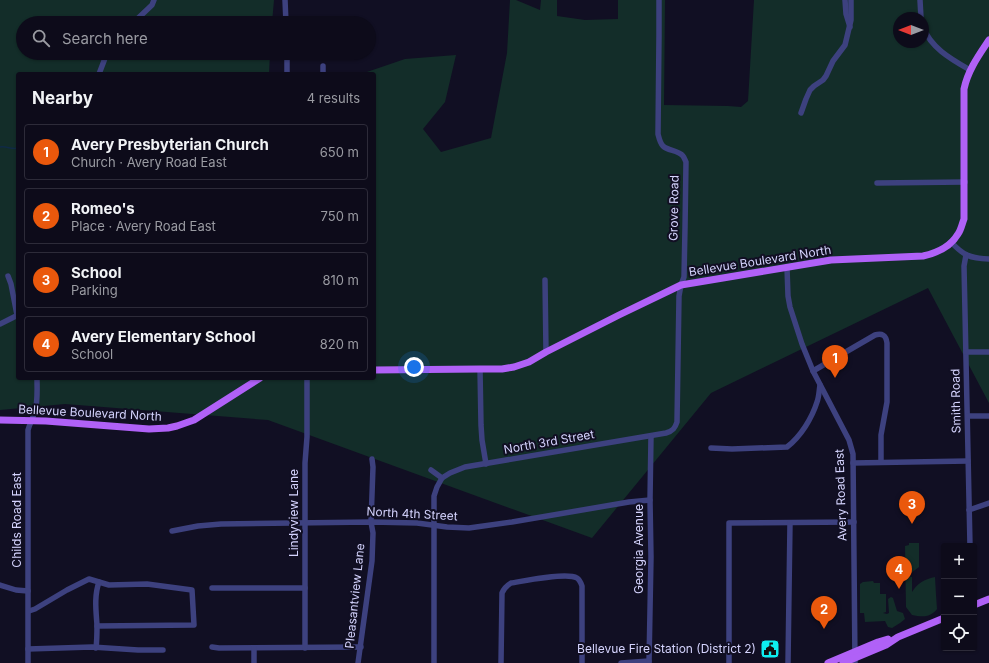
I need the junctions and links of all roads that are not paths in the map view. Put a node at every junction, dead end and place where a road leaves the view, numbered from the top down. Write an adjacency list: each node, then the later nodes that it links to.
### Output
1 (154, 0): 8 (street)
2 (285, 0): 9 (street)
3 (659, 0): 29 (street, Grove Road)
4 (845, 0): 10 (street)
5 (851, 0): 10 (street)
6 (920, 0): 7 (street)
7 (921, 12)
8 (140, 16)
9 (286, 16)
10 (850, 27): 20 (street)
11 (929, 37): 16 (street)
12 (989, 40): 16 (main road, Bellevue Boulevard North)
13 (104, 60): 17 (street)
14 (287, 60): 18 (street)
15 (323, 66): 19 (street)
16 (970, 70): 21 (main road, Bellevue Boulevard North)
17 (100, 72)
18 (287, 72)
19 (323, 72)
20 (801, 113)
21 (964, 182): 22 (street); 23 (main road, Bellevue Boulevard North)
22 (877, 183)
23 (951, 242): 24 (street); 26 (main road, Bellevue Boulevard North)
24 (966, 255): 25 (street); 34 (street, Smith Road)
25 (989, 259)
26 (787, 268): 29 (main road, Bellevue Boulevard North); 38 (street, Avery Road East)
27 (8, 276): 30 (street)
28 (546, 280): 33 (street)
29 (681, 286): 33 (main road, Bellevue Boulevard North); 47 (street, Grove Road)
30 (16, 306)
31 (16, 316): 32 (street)
32 (0, 324)
33 (546, 352): 36 (main road, Bellevue Boulevard North)
34 (966, 352): 35 (street); 43 (street, Smith Road)
35 (989, 352)
36 (480, 369): 37 (main road, Bellevue Boulevard North); 54 (street)
37 (376, 370)
38 (813, 371): 42 (street, Avery Road East); 52 (street)
39 (38, 380): 46 (street, Childs Road East)
40 (257, 380): 46 (main road, Bellevue Boulevard North)
41 (307, 380): 63 (street, Lindyview Lane)
42 (820, 385): 49 (street); 53 (street, Avery Road East)
43 (968, 416): 44 (street); 51 (street, Smith Road)
44 (989, 416)
45 (0, 420): 46 (main road, Bellevue Boulevard North)
46 (31, 420): 71 (street, Childs Road East)
47 (674, 429): 48 (street, North 3rd Street)
48 (652, 436): 54 (street, North 3rd Street); 57 (street, Georgia Avenue)
49 (711, 448)
50 (372, 459): 60 (street, Pleasantview Lane)
51 (968, 461): 52 (street); 59 (street, Smith Road)
52 (881, 462): 53 (street)
53 (853, 463): 61 (street, Avery Road East)
54 (486, 464): 56 (street, North 3rd Street)
55 (431, 470): 56 (street)
56 (442, 478): 64 (street)
57 (650, 500): 64 (street, North 4th Street); 85 (street, Georgia Avenue)
58 (989, 503): 59 (street)
59 (969, 510): 66 (street, Smith Road)
60 (371, 522): 63 (street, North 4th Street); 64 (street, North 4th Street); 78 (street, Pleasantview Lane)
61 (854, 522): 62 (street); 84 (street, Avery Road East)
62 (790, 523): 93 (street); 94 (street)
63 (305, 524): 65 (street, North 4th Street); 70 (street, Lindyview Lane)
64 (433, 525): 89 (street)
65 (172, 531)
66 (970, 543)
67 (99, 582): 74 (street); 76 (street); 76 (street)
68 (0, 585): 71 (street)
69 (212, 588): 70 (street)
70 (305, 588): 81 (street, Lindyview Lane)
71 (28, 591): 74 (street, Childs Road East)
72 (989, 599): 73 (main road)
73 (977, 604)
74 (29, 611): 82 (street, Childs Road East)
75 (941, 619): 84 (main road)
76 (97, 626): 79 (street)
77 (212, 647): 80 (street)
78 (361, 647): 81 (street); 88 (street, Pleasantview Lane)
79 (96, 648): 82 (street); 83 (street)
80 (254, 648): 81 (street); 87 (street)
81 (305, 648)
82 (28, 649): 86 (street, Childs Road East)
83 (163, 650)
84 (855, 658): 95 (main road); 96 (main road)
85 (649, 662): 92 (street)
86 (28, 663)
87 (254, 663)
88 (358, 663)
89 (434, 663)
90 (501, 663): 91 (street)
91 (582, 663)
92 (621, 663)
93 (728, 663)
94 (788, 663)
95 (828, 663)
96 (843, 663)

